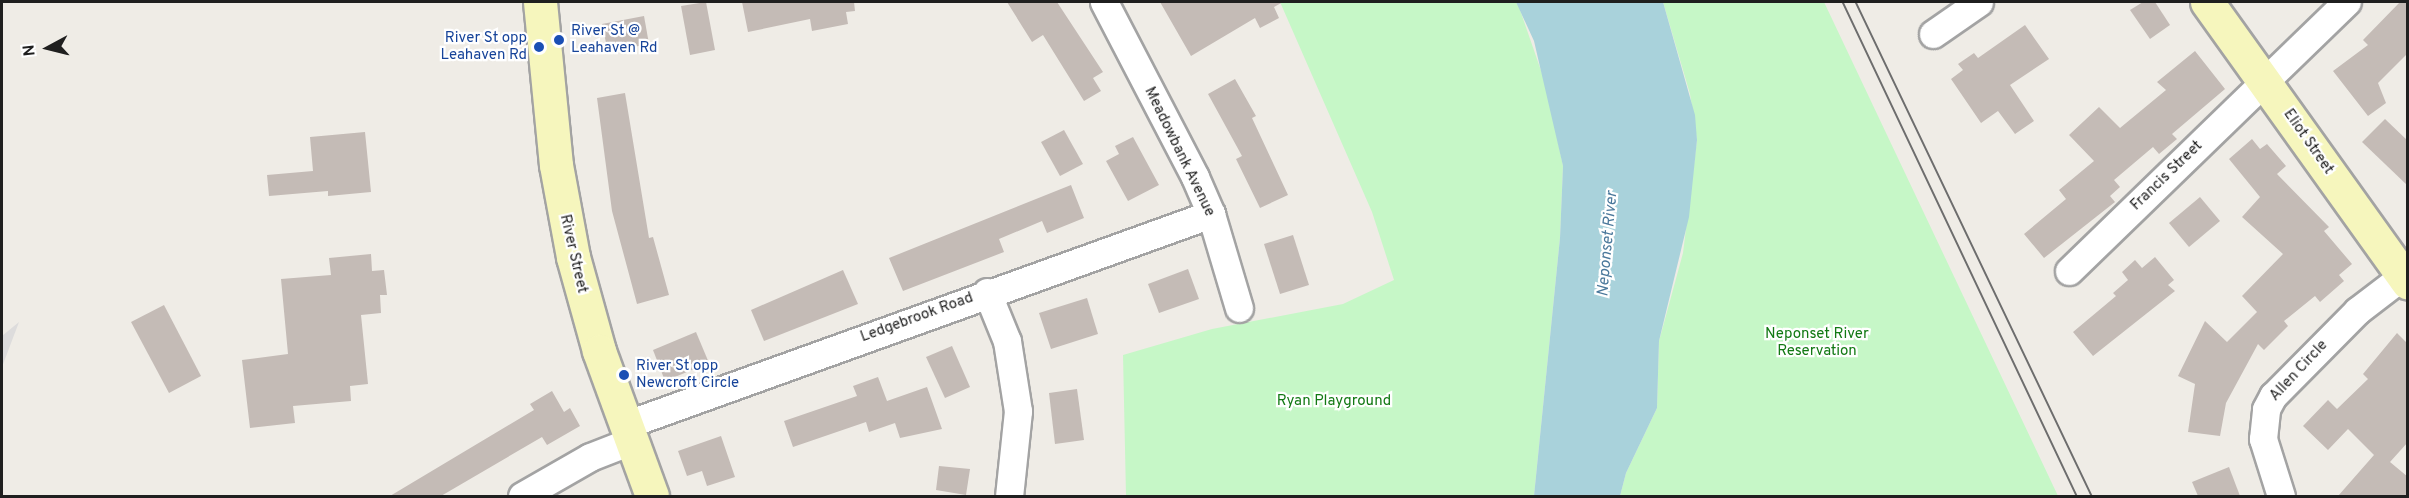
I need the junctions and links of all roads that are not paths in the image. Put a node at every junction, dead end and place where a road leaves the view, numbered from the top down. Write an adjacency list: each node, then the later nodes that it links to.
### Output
1 (540, 2): 13 (main road, River Street)
2 (1104, 2): 8 (street, Meadowbank Avenue)
3 (1979, 2): 6 (street)
4 (2207, 2): 7 (main road, Eliot Street)
5 (2347, 2): 7 (street, Francis Street)
6 (1934, 34)
7 (2265, 81): 9 (street, Francis Street); 10 (main road, Eliot Street)
8 (1211, 214): 11 (street, Ledgebrook Road); 12 (street, Meadowbank Avenue)
9 (2069, 271)
10 (2406, 277): 17 (street, Allen Circle)
11 (987, 292): 13 (street, Ledgebrook Road); 16 (street)
12 (1239, 308)
13 (628, 433): 14 (street, Ledgebrook Road); 15 (main road, River Street)
14 (522, 496)
15 (652, 496)
16 (1009, 496)
17 (2281, 496)

